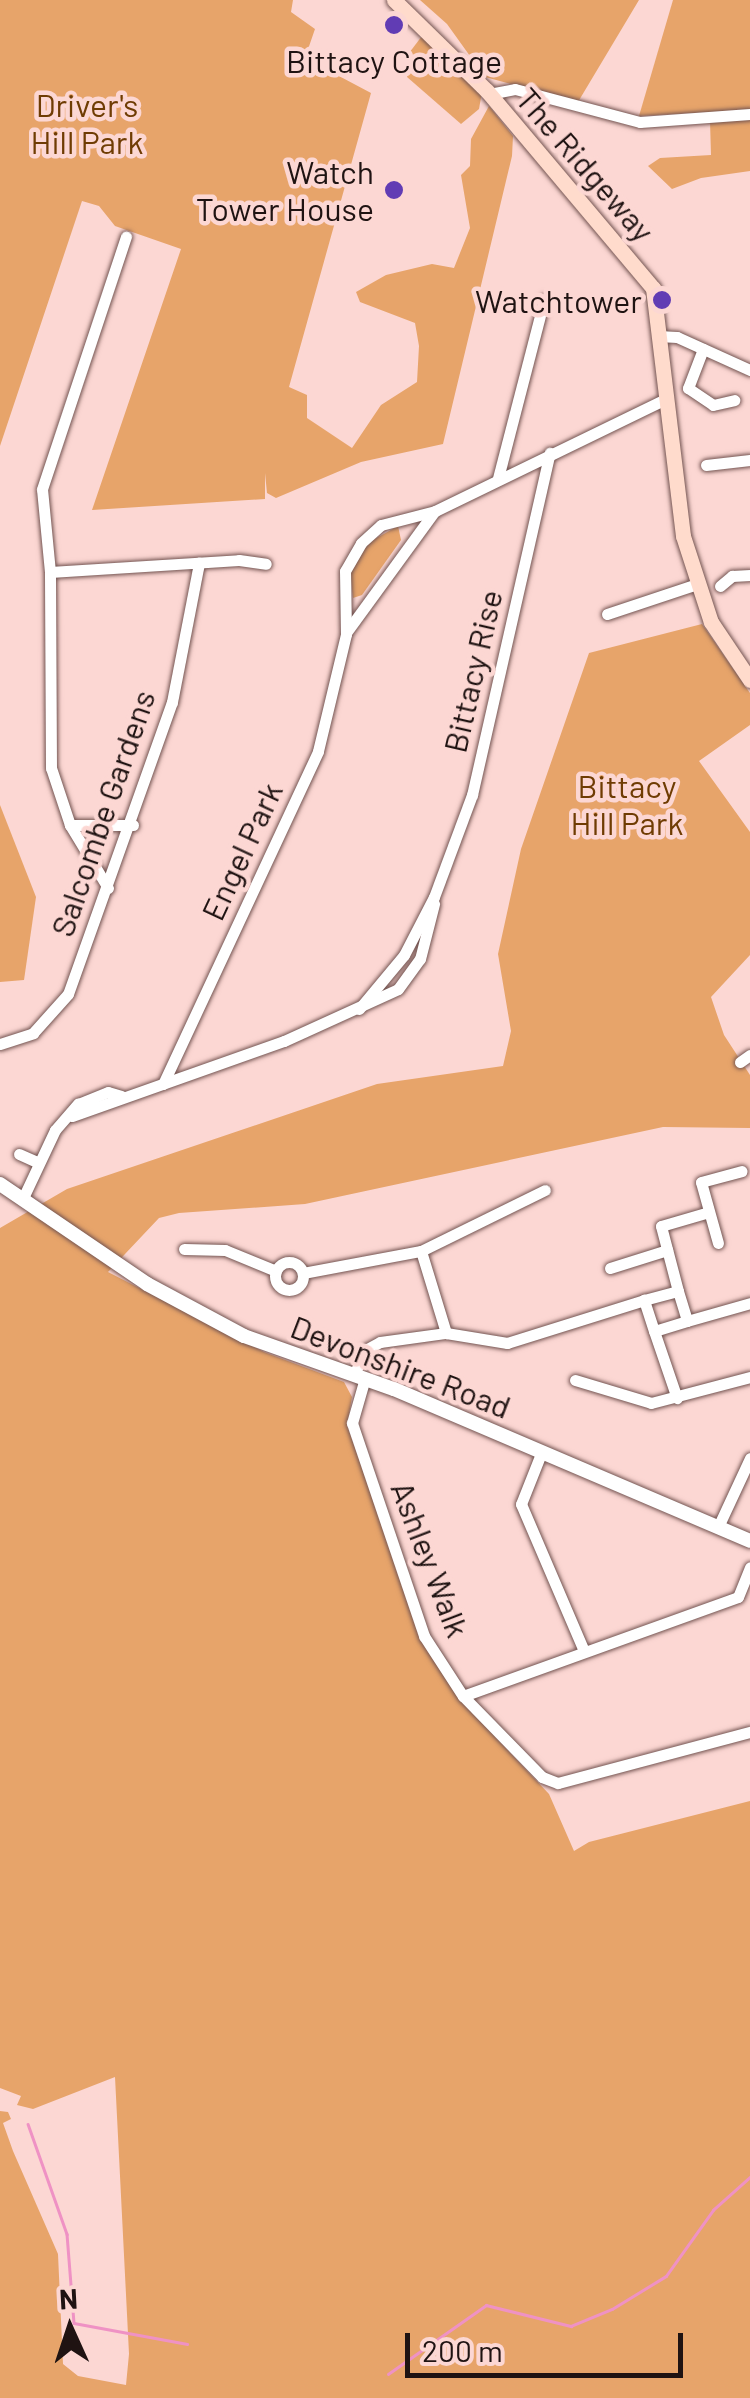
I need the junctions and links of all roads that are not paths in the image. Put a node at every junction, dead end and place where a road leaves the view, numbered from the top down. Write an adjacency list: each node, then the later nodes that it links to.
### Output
1 (394, 0): 2 (main road, The Ridgeway)
2 (489, 94): 3 (street); 6 (main road, The Ridgeway)
3 (750, 114)
4 (126, 237): 18 (street)
5 (544, 300): 14 (street)
6 (658, 336): 7 (street); 9 (main road, The Ridgeway)
7 (703, 349): 8 (street); 10 (street)
8 (750, 370)
9 (664, 400): 11 (street, Engel Park); 20 (main road, The Ridgeway)
10 (734, 400)
11 (550, 453): 14 (street, Engel Park); 29 (street, Bittacy Rise)
12 (750, 460): 13 (street)
13 (706, 465)
14 (498, 478): 15 (street, Engel Park)
15 (435, 511): 23 (street, Engel Park); 23 (street, Engel Park)
16 (199, 563): 17 (street); 18 (street); 26 (street, Salcombe Gardens)
17 (266, 564)
18 (50, 572): 25 (street)
19 (750, 575): 21 (street)
20 (697, 584): 22 (street); 24 (main road, The Ridgeway)
21 (720, 586)
22 (607, 614)
23 (346, 634): 29 (street, Engel Park)
24 (750, 680)
25 (70, 824): 26 (street); 27 (street)
26 (133, 825): 27 (street, Salcombe Gardens)
27 (108, 888): 28 (street, Salcombe Gardens)
28 (0, 1044)
29 (163, 1084): 31 (street, Bittacy Rise)
30 (19, 1154): 31 (street)
31 (37, 1162): 35 (street, Bittacy Rise)
32 (742, 1171): 36 (street)
33 (0, 1184): 35 (street, Devonshire Road)
34 (546, 1190): 40 (street)
35 (23, 1198): 50 (street, Devonshire Road)
36 (709, 1212): 37 (street); 39 (street)
37 (718, 1243)
38 (184, 1249): 42 (street)
39 (667, 1250): 41 (street); 44 (street)
40 (422, 1251): 43 (street); 49 (street)
41 (610, 1268)
42 (276, 1271): 43 (street); 43 (street)
43 (303, 1272)
44 (678, 1291): 45 (street); 47 (street)
45 (644, 1300): 48 (street); 49 (street)
46 (750, 1303): 47 (street)
47 (687, 1321): 48 (street)
48 (654, 1331): 53 (street)
49 (446, 1333): 50 (street)
50 (360, 1376): 54 (street, Devonshire Road); 60 (street, Ashley Walk)
51 (750, 1376): 53 (street)
52 (575, 1380): 53 (street)
53 (677, 1398)
54 (542, 1451): 56 (street, Devonshire Road); 59 (street)
55 (750, 1458): 56 (street)
56 (718, 1527): 57 (street, Devonshire Road)
57 (750, 1541)
58 (750, 1567): 59 (street)
59 (584, 1651): 60 (street)
60 (463, 1696): 61 (street, Ashley Walk)
61 (750, 1732)

